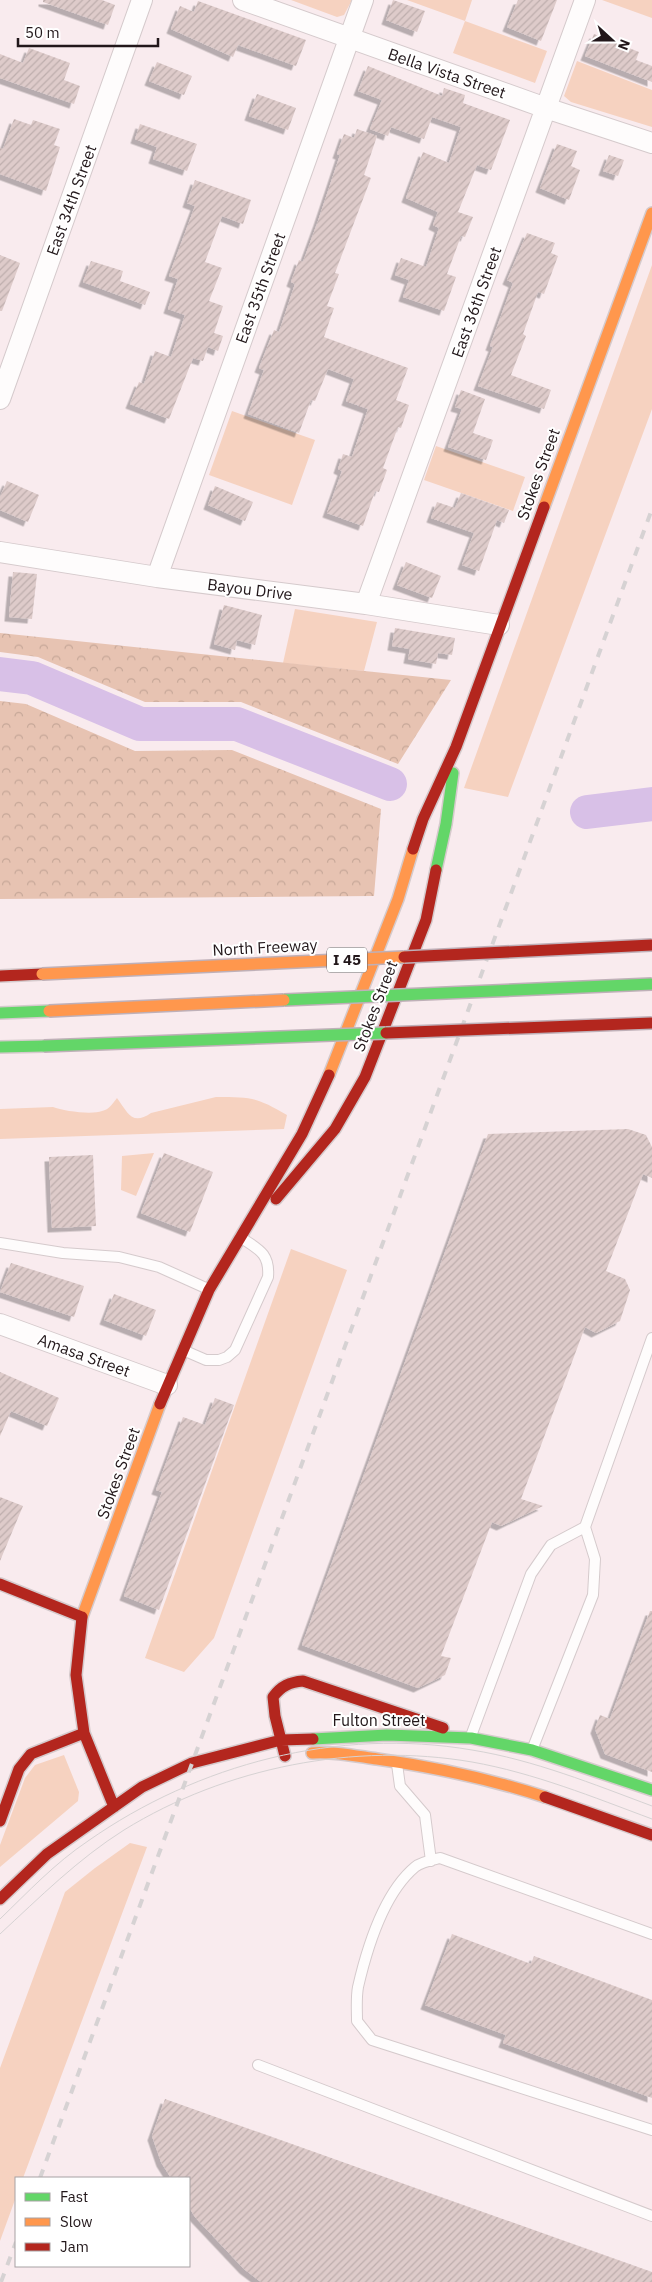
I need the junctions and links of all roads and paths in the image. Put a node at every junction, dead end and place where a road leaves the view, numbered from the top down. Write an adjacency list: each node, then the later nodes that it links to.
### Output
1 (142, 0): 9 (street, East 34th Street)
2 (244, 0): 5 (street, Bella Vista Street)
3 (363, 0): 5 (street, East 35th Street)
4 (585, 0): 6 (street, East 36th Street)
5 (349, 39): 6 (street, Bella Vista Street); 11 (street, East 35th Street)
6 (546, 108): 7 (street, Bella Vista Street); 12 (street, East 36th Street)
7 (652, 143)
8 (652, 213): 13 (main road, Stokes Street)
9 (0, 400)
10 (0, 552): 11 (street, Bayou Drive)
11 (157, 576): 12 (street, Bayou Drive)
12 (366, 604): 13 (street, Bayou Drive)
13 (499, 625): 14 (main road, Stokes Street)
14 (456, 747): 21 (main road, Stokes Street); 21 (main road, Stokes Street)
15 (652, 945): 16 (main road, North Freeway / I 45, bridge)
16 (0, 976)
17 (652, 984): 18 (main road, bridge)
18 (0, 1013)
19 (652, 1023): 20 (main road, bridge)
20 (0, 1048)
21 (240, 1238): 23 (main road, Stokes Street); 26 (lane)
22 (0, 1242): 23 (lane)
23 (209, 1290): 26 (main road, Stokes Street)
24 (0, 1324): 27 (street, Amasa Street)
25 (652, 1338): 28 (lane)
26 (182, 1350): 27 (main road, Stokes Street)
27 (167, 1385): 30 (main road, Stokes Street)
28 (585, 1527): 32 (lane); 34 (lane)
29 (0, 1584): 30 (main road)
30 (82, 1617): 31 (main road, Stokes Street)
31 (84, 1733): 38 (main road, Stokes Street); 39 (main road)
32 (471, 1738): 33 (main road, Fulton Street); 33 (main road); 34 (main road, Fulton Street)
33 (281, 1740): 35 (main road, Fulton Street); 38 (main road, Fulton Street)
34 (532, 1750): 36 (main road, Fulton Street)
35 (396, 1761): 40 (main road, Fulton Street); 41 (lane)
36 (652, 1790)
37 (141, 1804): 38 (main road, Fulton Street)
38 (114, 1807): 42 (main road, Fulton Street)
39 (0, 1821)
40 (652, 1835)
41 (431, 1861): 43 (lane); 45 (lane)
42 (0, 1899)
43 (652, 1934)
44 (258, 2065): 46 (lane)
45 (652, 2130)
46 (652, 2216)

